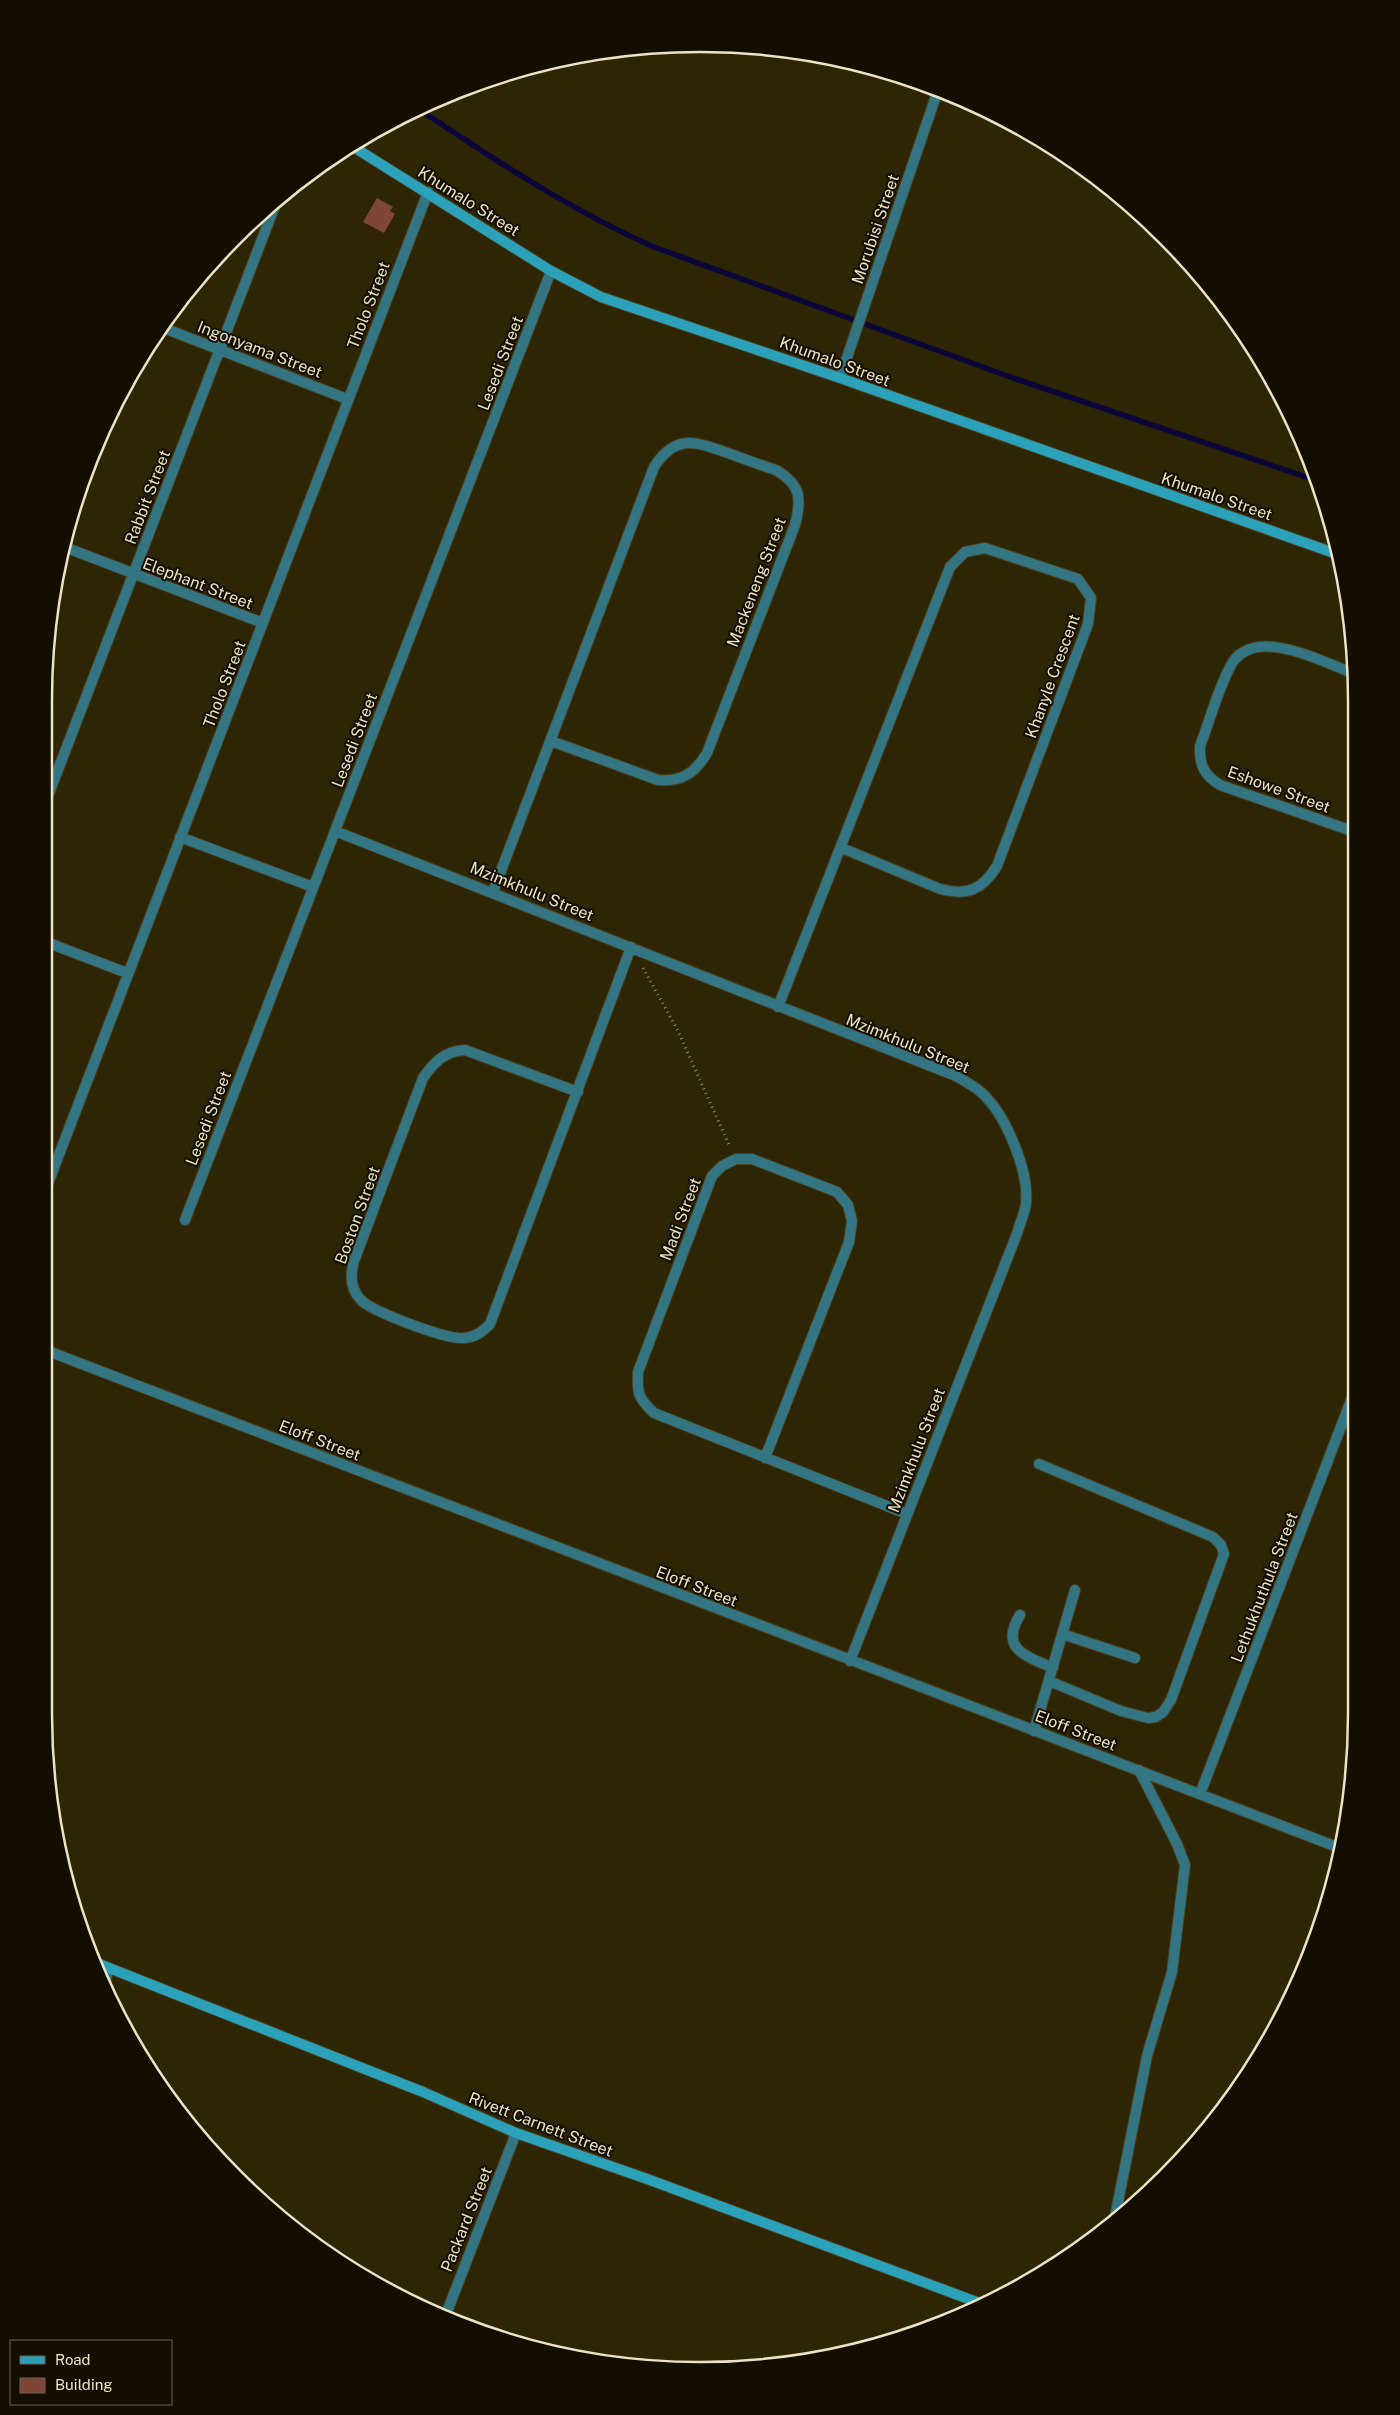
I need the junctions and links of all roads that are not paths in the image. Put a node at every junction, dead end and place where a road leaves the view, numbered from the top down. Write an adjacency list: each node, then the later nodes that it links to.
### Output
1 (936, 97): 8 (street, Morubisi Street)
2 (359, 150): 3 (street, Khumalo Street)
3 (428, 192): 5 (street, Khumalo Street); 9 (street, Tholo Street)
4 (272, 214): 7 (street, Rabbit Street)
5 (551, 271): 8 (street, Khumalo Street); 18 (street, Lesedi Street)
6 (169, 330): 7 (street, Ingonyama Street)
7 (221, 349): 9 (street, Ingonyama Street); 12 (street, Rabbit Street)
8 (840, 378): 11 (street, Khumalo Street)
9 (348, 399): 13 (street, Tholo Street)
10 (71, 550): 12 (street, Elephant Street)
11 (1330, 551)
12 (133, 574): 13 (street, Elephant Street); 16 (street, Rabbit Street)
13 (263, 623): 19 (street, Tholo Street)
14 (1347, 671): 17 (street, Eshowe Street)
15 (551, 742): 15 (street, Mackeneng Street); 22 (street, Mackeneng Street)
16 (52, 785)
17 (1348, 830)
18 (335, 831): 21 (street, Lesedi Street); 22 (street, Mzimkhulu Street)
19 (180, 837): 21 (street); 25 (street, Tholo Street)
20 (842, 848): 20 (street, Khanyle Crescent); 26 (street, Khanyle Crescent)
21 (313, 887): 29 (street, Lesedi Street)
22 (493, 892): 24 (street, Mzimkhulu Street)
23 (52, 944): 25 (street)
24 (631, 947): 26 (street, Mzimkhulu Street); 27 (street, Boston Street)
25 (127, 974): 28 (street, Tholo Street)
26 (778, 1007): 34 (street, Mzimkhulu Street)
27 (578, 1092): 27 (street, Boston Street)
28 (52, 1173)
29 (185, 1220)
30 (52, 1353): 39 (street, Eloff Street)
31 (1348, 1408): 44 (street, Lethukhuthula Street)
32 (765, 1458): 32 (street, Madi Street); 34 (street, Madi Street)
33 (1039, 1464): 41 (street)
34 (907, 1514): 39 (street, Mzimkhulu Street)
35 (1075, 1590): 37 (street)
36 (1020, 1615): 40 (street)
37 (1062, 1634): 38 (street); 40 (street)
38 (1136, 1658)
39 (850, 1661): 42 (street, Eloff Street)
40 (1053, 1668): 41 (street)
41 (1049, 1682): 42 (street)
42 (1034, 1731): 43 (street, Eloff Street)
43 (1139, 1770): 44 (street, Eloff Street); 50 (street)
44 (1200, 1794): 45 (street, Eloff Street)
45 (1334, 1846)
46 (103, 1966): 47 (street, Rivett Carnett Street)
47 (109, 1968): 48 (street); 49 (street, Rivett Carnett Street)
48 (107, 1975)
49 (516, 2133): 51 (street, Rivett Carnett Street); 52 (street, Packard Street)
50 (1116, 2211)
51 (974, 2301)
52 (447, 2311)

